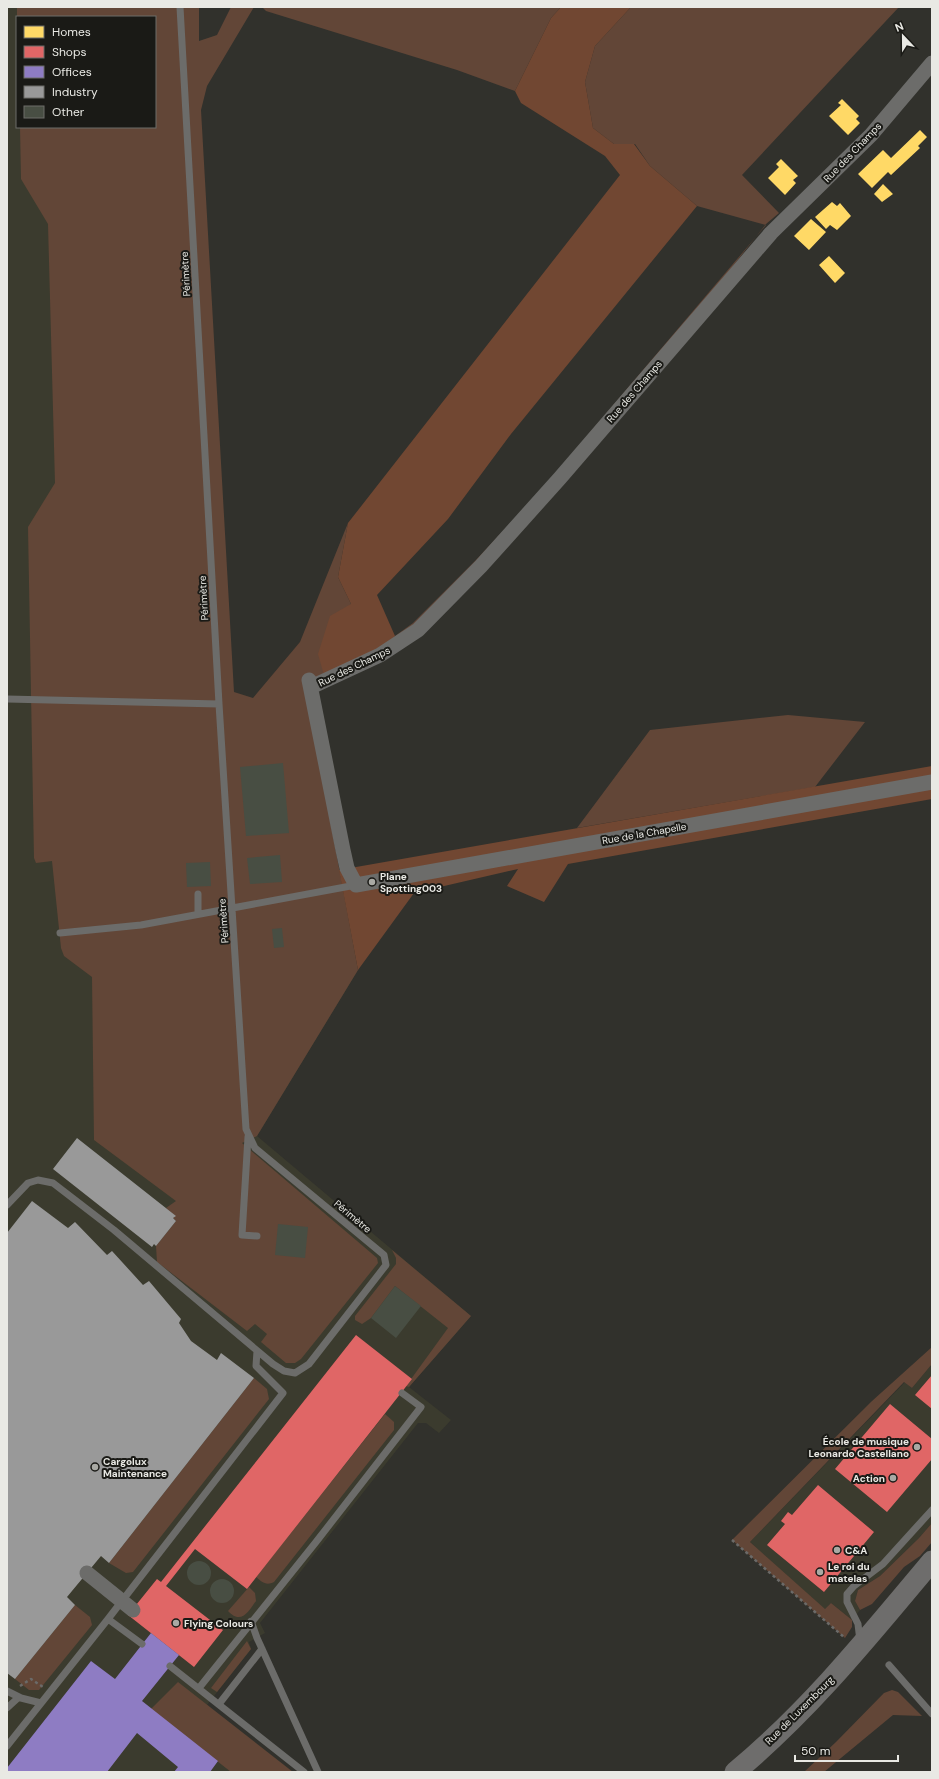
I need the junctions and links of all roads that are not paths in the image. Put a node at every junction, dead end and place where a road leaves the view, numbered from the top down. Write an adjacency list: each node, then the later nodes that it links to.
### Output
1 (180, 7): 4 (lane, Périmètre)
2 (932, 63): 6 (street, Rue des Champs)
3 (7, 698): 4 (lane)
4 (219, 704): 8 (lane, Périmètre)
5 (932, 782): 6 (street, Rue de la Chapelle)
6 (356, 885): 8 (lane)
7 (198, 894): 9 (lane)
8 (232, 907): 9 (lane); 11 (lane, Périmètre)
9 (198, 914): 10 (lane)
10 (60, 933)
11 (248, 1136): 13 (lane); 14 (lane, Périmètre)
12 (7, 1205): 14 (lane, Périmètre)
13 (257, 1236)
14 (257, 1351): 20 (lane)
15 (402, 1393): 21 (lane)
16 (932, 1510): 23 (lane)
17 (932, 1561): 23 (main road, Rue de Luxembourg)
18 (87, 1573): 19 (street, bridge)
19 (133, 1610)
20 (108, 1618): 22 (lane); 30 (lane)
21 (251, 1621): 24 (lane); 27 (lane)
22 (142, 1644)
23 (859, 1647): 37 (main road, Rue de Luxembourg)
24 (262, 1649): 31 (lane); 36 (lane)
25 (889, 1665): 33 (lane)
26 (170, 1666): 27 (lane)
27 (199, 1688): 31 (lane)
28 (9, 1692): 29 (lane)
29 (19, 1697): 30 (lane); 32 (lane)
30 (41, 1703): 34 (lane)
31 (219, 1704): 35 (lane)
32 (7, 1708)
33 (932, 1714)
34 (7, 1746)
35 (304, 1772)
36 (318, 1772)
37 (735, 1772)

